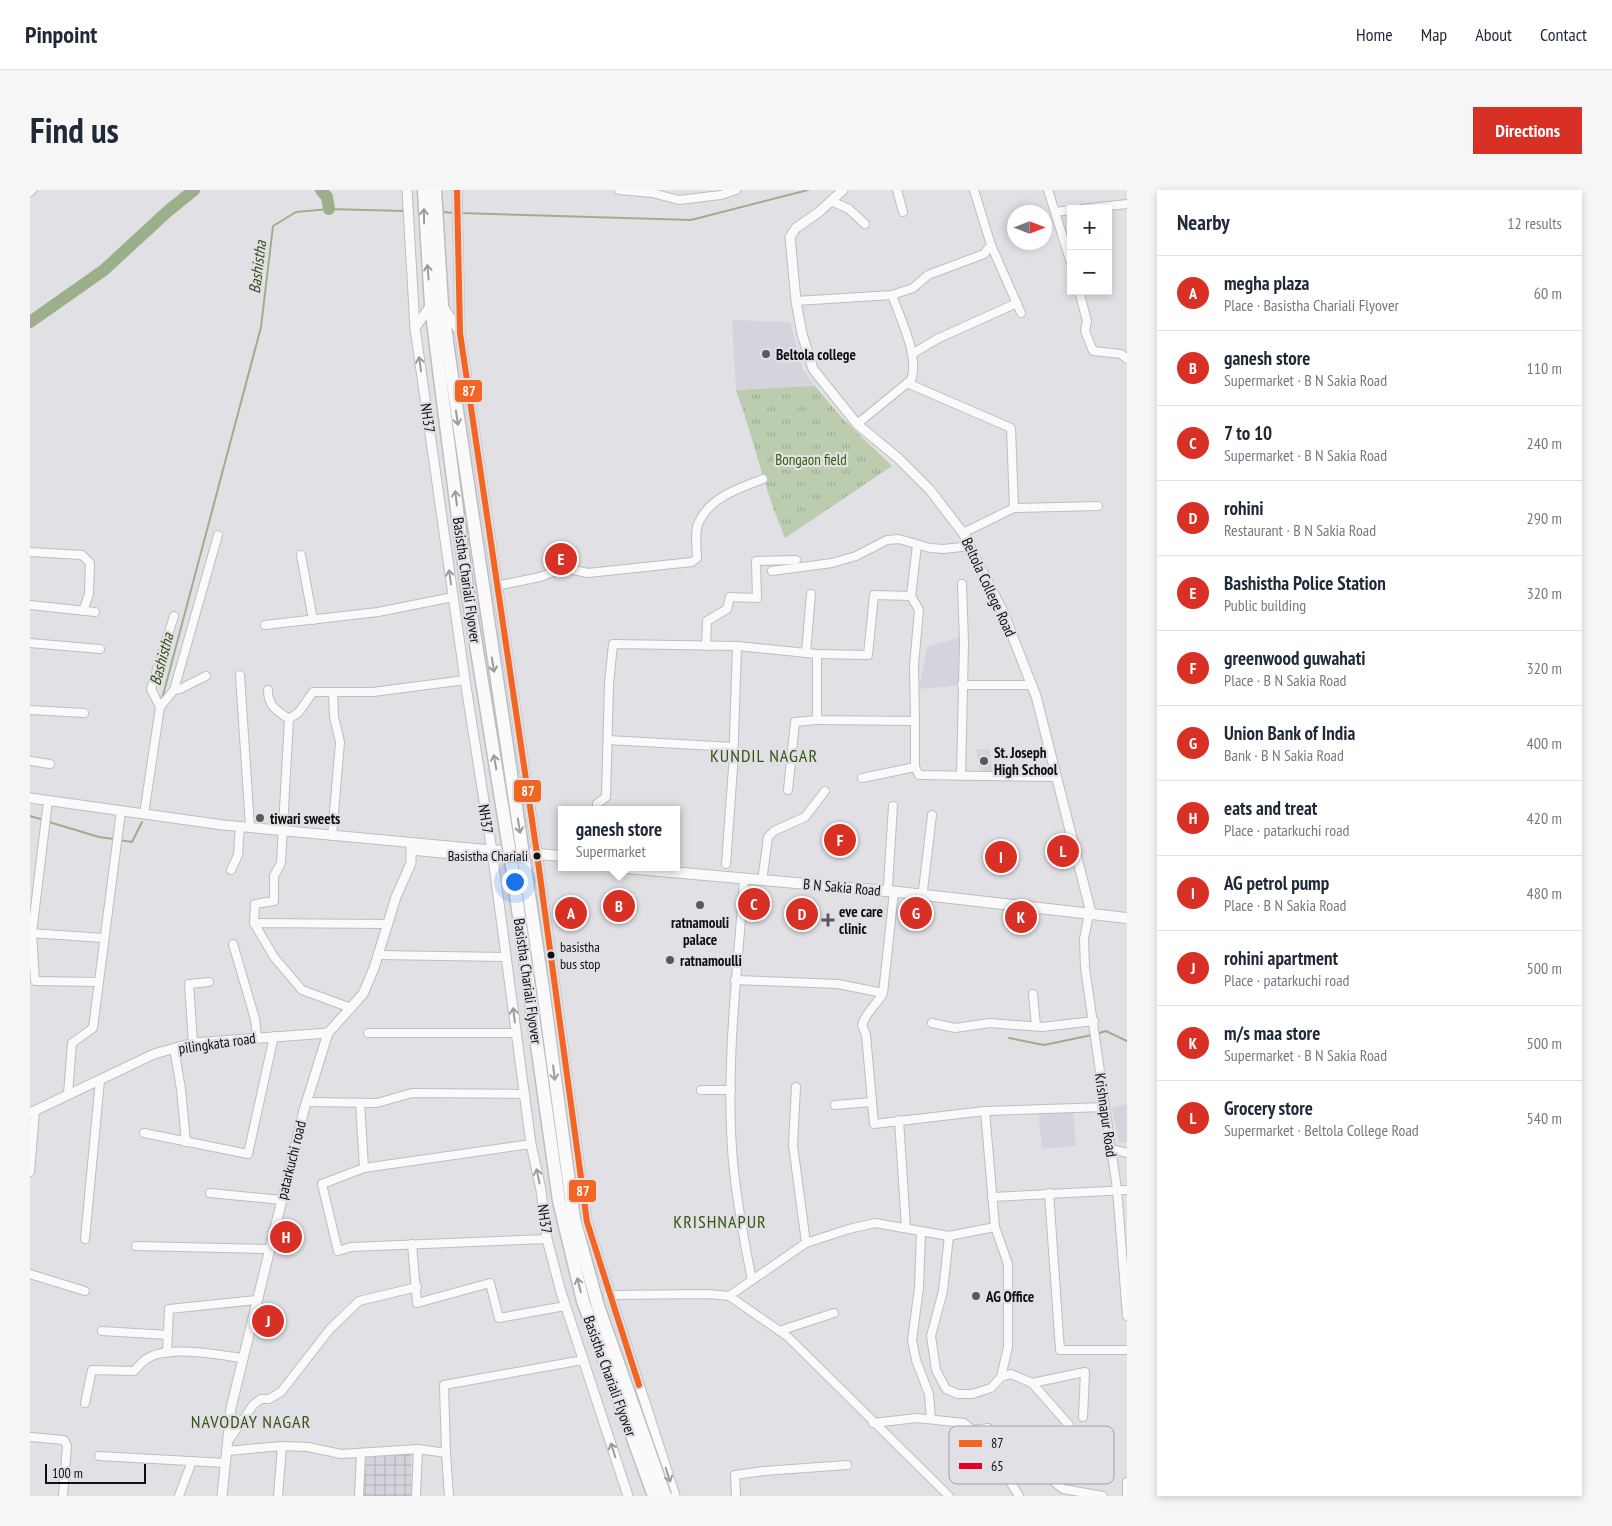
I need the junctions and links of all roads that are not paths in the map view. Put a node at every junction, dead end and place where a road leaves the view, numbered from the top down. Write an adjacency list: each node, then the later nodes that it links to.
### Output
1 (619, 190): 10 (street)
2 (736, 190): 10 (street)
3 (843, 190): 11 (street, Beltola College Road)
4 (897, 190): 15 (street)
5 (974, 190): 18 (street)
6 (1048, 190): 16 (street)
7 (430, 191): 24 (highway)
8 (407, 192): 26 (street, NH37)
9 (457, 192): 27 (street)
10 (698, 194)
11 (831, 201): 17 (street); 22 (street, Beltola College Road)
12 (1127, 204): 13 (street)
13 (1112, 206)
14 (1067, 210): 16 (street)
15 (903, 212)
16 (1055, 212): 19 (street)
17 (865, 224)
18 (990, 245): 20 (street); 23 (street)
19 (1067, 250)
20 (892, 295): 22 (street); 28 (street)
21 (1080, 295): 29 (street)
22 (796, 301): 32 (street, Beltola College Road)
23 (1017, 303): 25 (street); 28 (street)
24 (436, 305): 26 (street); 27 (street); 30 (highway, Basistha Chariali Flyover)
25 (1021, 312)
26 (415, 328): 48 (street, NH37, one-way to 26)
27 (460, 333): 45 (street)
28 (912, 354): 31 (street)
29 (1127, 359)
30 (445, 370): 220 (highway, Basistha Chariali Flyover, one-way to 30, bridge); 221 (highway, Basistha Chariali Flyover, one-way to 221, bridge)
31 (907, 384): 32 (street); 35 (street)
32 (857, 424): 36 (street, Beltola College Road)
33 (763, 479): 45 (street)
34 (1098, 506): 35 (street)
35 (1014, 508): 36 (street)
36 (963, 533): 39 (street, Beltola College Road)
37 (218, 535): 66 (street)
38 (917, 545): 39 (street); 43 (street); 47 (street)
39 (970, 546): 65 (street, Beltola College Road)
40 (30, 552): 50 (street)
41 (301, 555): 53 (street)
42 (796, 560): 56 (street)
43 (772, 571)
44 (962, 584): 64 (street)
45 (496, 586): 99 (street)
46 (811, 594): 59 (street)
47 (911, 596): 60 (street); 74 (street)
48 (453, 597): 53 (street); 63 (street, NH37)
49 (30, 605): 50 (street)
50 (83, 611): 51 (street)
51 (95, 612)
52 (174, 616): 69 (street)
53 (313, 620): 54 (street)
54 (265, 624)
55 (30, 643): 58 (street)
56 (706, 646): 57 (street); 75 (street)
57 (737, 646): 59 (street); 76 (street)
58 (100, 649)
59 (806, 652): 60 (street)
60 (817, 654): 73 (street)
61 (240, 675): 92 (street)
62 (206, 676): 66 (street)
63 (464, 680): 68 (street); 97 (street, NH37)
64 (962, 685): 65 (street); 80 (street)
65 (1032, 685): 81 (street, Beltola College Road)
66 (174, 690): 69 (street)
67 (268, 690): 72 (street)
68 (334, 692): 72 (street); 95 (street)
69 (160, 707): 90 (street)
70 (30, 710): 71 (street)
71 (84, 713)
72 (289, 719): 94 (street)
73 (817, 720): 74 (street); 83 (street)
74 (915, 722): 79 (street)
75 (608, 740): 76 (street); 87 (street)
76 (733, 747): 101 (street)
77 (30, 761): 78 (street)
78 (50, 764)
79 (915, 767): 80 (street); 82 (street)
80 (961, 776): 81 (street)
81 (1056, 777): 109 (street, Beltola College Road)
82 (862, 778)
83 (788, 790)
84 (825, 791): 105 (street)
85 (30, 798): 86 (street)
86 (48, 801): 89 (street); 114 (street)
87 (598, 806)
88 (893, 806): 107 (street)
89 (120, 811): 90 (street); 115 (street)
90 (144, 814): 93 (street)
91 (932, 815): 108 (street)
92 (250, 827): 93 (street); 94 (street)
93 (240, 828): 94 (street); 103 (street)
94 (282, 833): 95 (street); 96 (street); 112 (street)
95 (332, 836): 96 (street)
96 (411, 847): 97 (street); 113 (street, patarkuchi road)
97 (492, 854): 99 (main road); 118 (street, NH37)
98 (558, 856): 99 (main road)
99 (538, 857): 100 (main road); 176 (street)
100 (558, 861)
101 (726, 864)
102 (680, 867): 105 (main road, B N Sakia Road)
103 (231, 870)
104 (659, 871): 106 (main road, B N Sakia Road)
105 (763, 874): 107 (main road, B N Sakia Road)
106 (744, 879): 107 (main road, B N Sakia Road); 119 (street)
107 (891, 889): 108 (main road, B N Sakia Road); 109 (main road, B N Sakia Road); 122 (street)
108 (923, 890): 109 (main road, B N Sakia Road)
109 (1090, 912): 110 (main road, B N Sakia Road); 111 (main road, B N Sakia Road); 125 (street, Krishnapur Road)
110 (1127, 912)
111 (1127, 918)
112 (254, 923): 113 (street); 124 (street)
113 (388, 924): 117 (street, patarkuchi road)
114 (31, 933): 115 (street); 120 (street)
115 (104, 938): 120 (street)
116 (233, 944): 132 (street)
117 (378, 955): 118 (street); 124 (street, patarkuchi road)
118 (506, 957): 130 (street, NH37, one-way to 118)
119 (736, 980): 122 (street); 138 (street)
120 (99, 982): 139 (street)
121 (209, 982): 133 (street)
122 (883, 993): 142 (street)
123 (1033, 994): 127 (street)
124 (351, 1008): 128 (street, patarkuchi road)
125 (1094, 1021): 127 (street); 145 (street, Krishnapur Road)
126 (932, 1023): 127 (street)
127 (1036, 1026)
128 (328, 1033): 131 (street, pilingkata road); 141 (street, patarkuchi road)
129 (368, 1033): 130 (street)
130 (517, 1033): 140 (street, NH37)
131 (274, 1036): 132 (street, pilingkata road); 150 (street)
132 (257, 1037): 133 (street, pilingkata road)
133 (193, 1043): 134 (street, pilingkata road)
134 (174, 1048): 135 (street, pilingkata road); 150 (street)
135 (100, 1080): 139 (street, pilingkata road); 166 (street)
136 (796, 1086): 168 (street)
137 (701, 1090): 138 (street)
138 (731, 1090): 173 (street)
139 (68, 1094): 147 (street, pilingkata road)
140 (524, 1094): 143 (street); 151 (street, NH37)
141 (306, 1102): 143 (street); 161 (street, patarkuchi road)
142 (872, 1102): 144 (street); 148 (street)
143 (360, 1103): 154 (street)
144 (835, 1105)
145 (1105, 1107): 146 (street); 152 (street, Krishnapur Road)
146 (985, 1110): 148 (street); 160 (street)
147 (32, 1112): 155 (street)
148 (899, 1120): 163 (street)
149 (144, 1133): 150 (street)
150 (186, 1142)
151 (531, 1144): 154 (street); 167 (street, NH37, one-way to 151)
152 (1112, 1149): 153 (street); 156 (street, Krishnapur Road)
153 (1127, 1153)
154 (364, 1168): 169 (street)
155 (30, 1172)
156 (1117, 1189): 157 (street); 159 (street); 181 (street, Krishnapur Road)
157 (1127, 1190)
158 (210, 1193): 161 (street)
159 (1049, 1193): 160 (street); 185 (street)
160 (992, 1197): 162 (street)
161 (282, 1200): 171 (street, patarkuchi road)
162 (995, 1227): 165 (street); 189 (street)
163 (906, 1228): 164 (street); 168 (street)
164 (921, 1232): 165 (street); 193 (street)
165 (949, 1236): 189 (street)
166 (86, 1239)
167 (547, 1239): 169 (street); 179 (street, NH37)
168 (806, 1243): 173 (street)
169 (412, 1244): 174 (street)
170 (136, 1246): 171 (street)
171 (270, 1249): 178 (street, patarkuchi road)
172 (30, 1274): 175 (street)
173 (752, 1280): 177 (street)
174 (417, 1287): 179 (street); 199 (street)
175 (85, 1291)
176 (608, 1295): 177 (street); 222 (street, one-way to 222)
177 (729, 1296): 183 (street)
178 (257, 1300): 184 (street); 187 (street, patarkuchi road)
179 (565, 1306): 188 (street, NH37)
180 (834, 1313): 183 (street)
181 (1127, 1316)
182 (102, 1331): 184 (street)
183 (779, 1331): 194 (street)
184 (168, 1335): 186 (street)
185 (1127, 1350)
186 (167, 1353): 187 (street); 191 (street)
187 (243, 1358): 199 (street, patarkuchi road)
188 (584, 1360): 202 (street); 219 (street, NH37, one-way to 188)
189 (1001, 1377): 190 (street)
190 (1032, 1383): 192 (street); 195 (street)
191 (85, 1403)
192 (1084, 1417)
193 (931, 1419): 194 (street); 196 (street)
194 (873, 1424): 210 (street)
195 (1069, 1425)
196 (967, 1426)
197 (30, 1438): 212 (street)
198 (282, 1446): 199 (street); 201 (street); 215 (street)
199 (227, 1447): 205 (street, patarkuchi road)
200 (418, 1449): 201 (street); 202 (street); 217 (street)
201 (361, 1453): 216 (street)
202 (446, 1453): 218 (street)
203 (98, 1456): 204 (street)
204 (192, 1461): 205 (street); 213 (street)
205 (226, 1463): 214 (street, patarkuchi road)
206 (847, 1465): 223 (street)
207 (1127, 1482): 211 (street)
208 (1011, 1484): 226 (street)
209 (1057, 1484): 227 (street)
210 (940, 1487): 224 (street); 225 (street)
211 (1127, 1494): 228 (street)
212 (63, 1495)
213 (179, 1496)
214 (222, 1496)
215 (278, 1496)
216 (359, 1496)
217 (416, 1496)
218 (450, 1496)
219 (628, 1496)
220 (654, 1496)
221 (665, 1496)
222 (675, 1496)
223 (736, 1496)
224 (936, 1496)
225 (949, 1496)
226 (1019, 1496)
227 (1104, 1496)
228 (1117, 1496)

